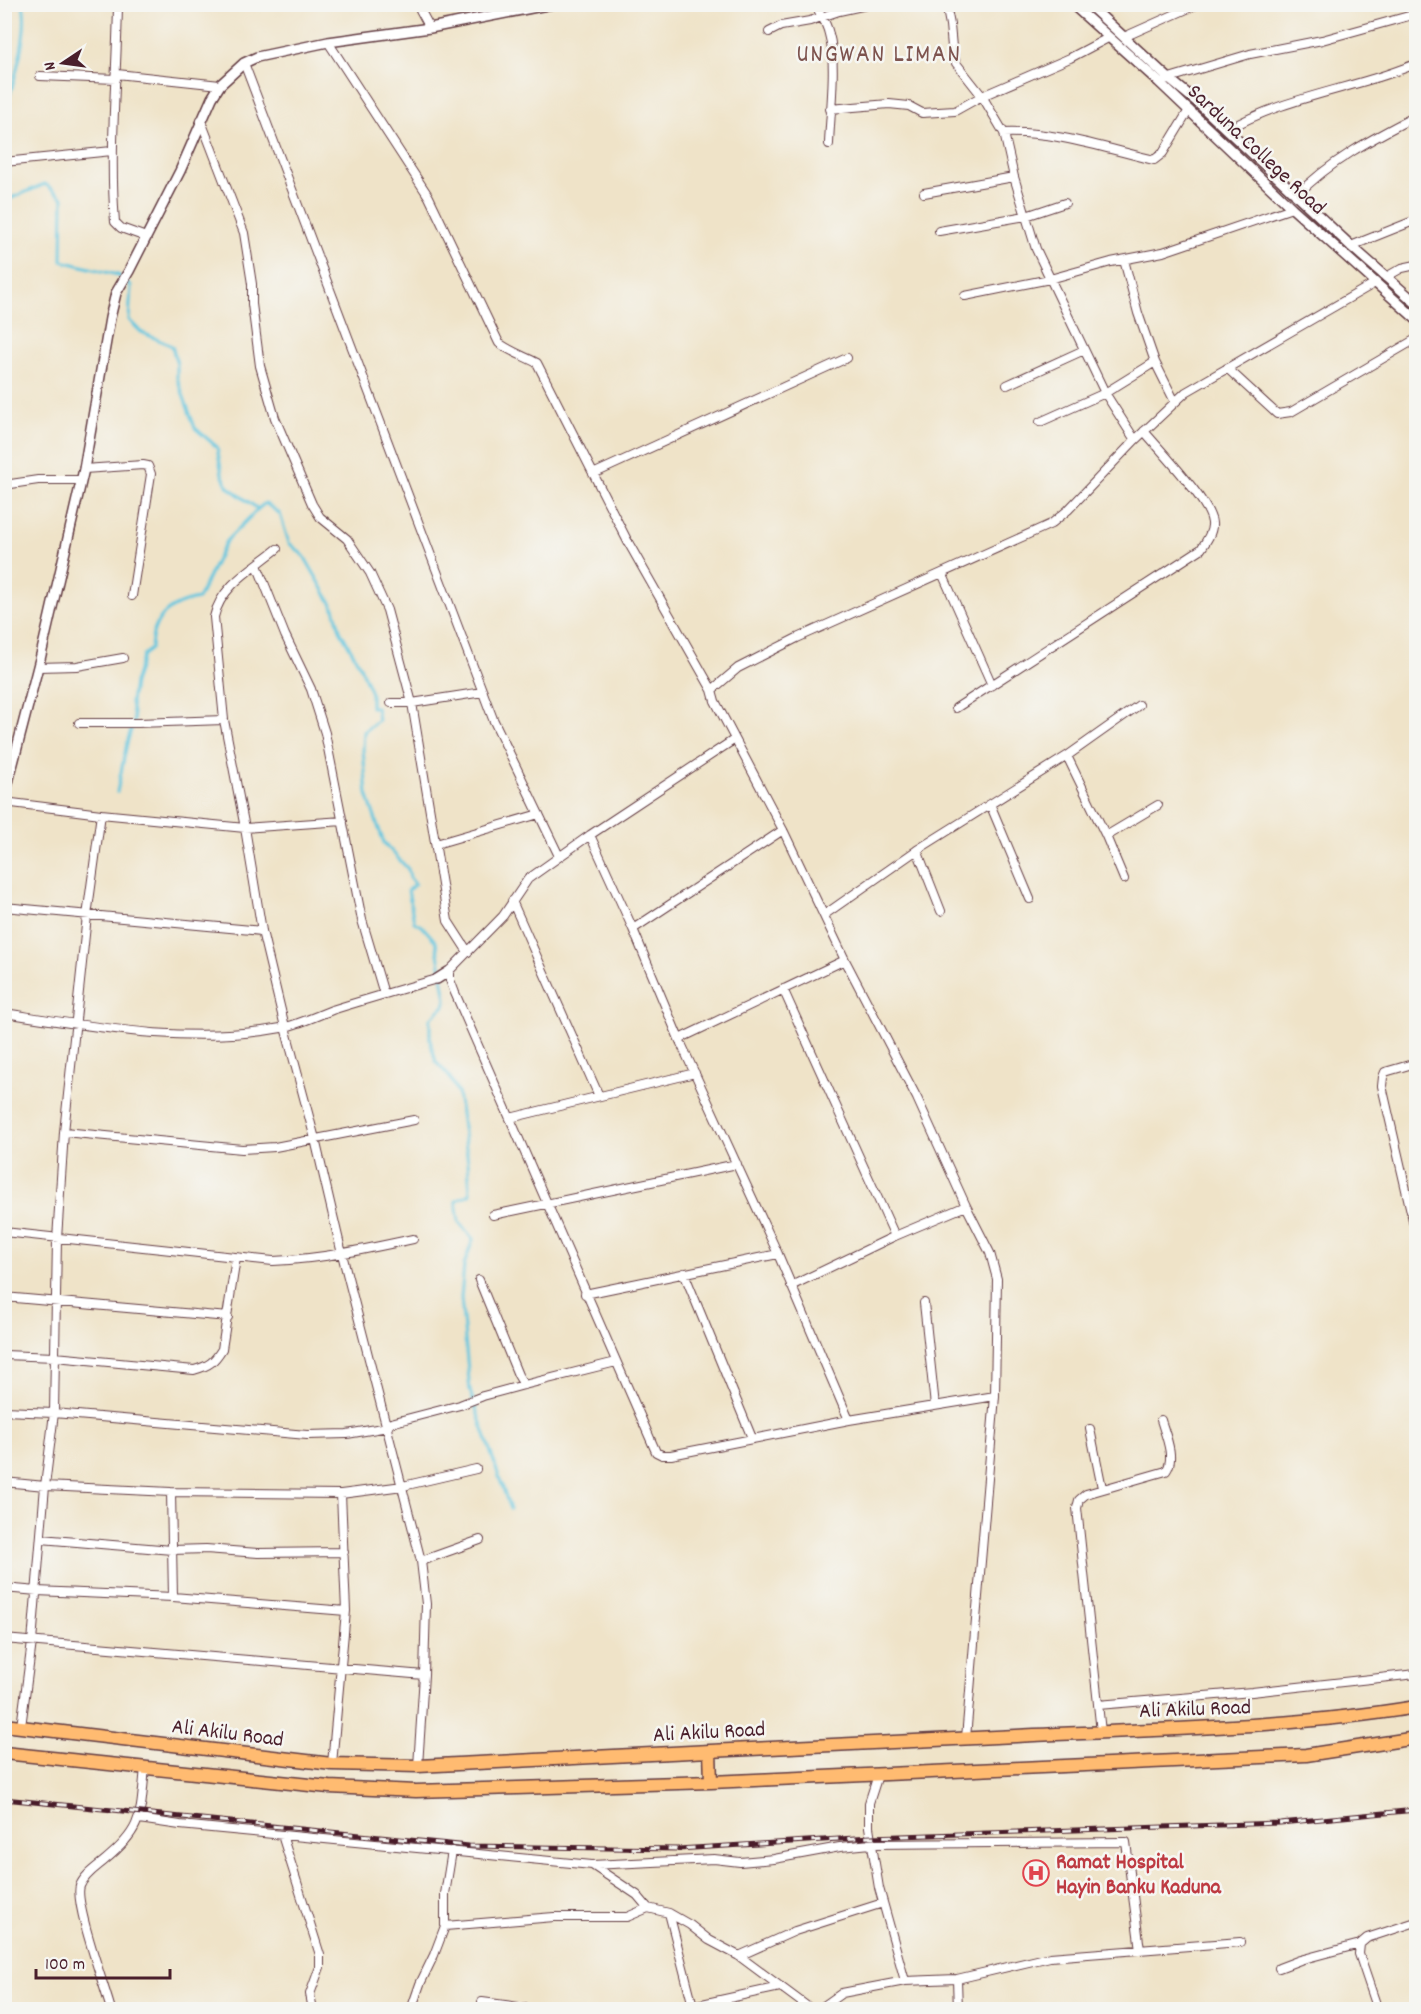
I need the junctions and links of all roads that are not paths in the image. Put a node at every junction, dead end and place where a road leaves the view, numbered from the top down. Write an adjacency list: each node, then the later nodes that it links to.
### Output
1 (118, 4): 20 (street)
2 (417, 4): 12 (street)
3 (552, 4): 12 (street)
4 (815, 4): 11 (street)
5 (871, 4): 11 (street)
6 (946, 4): 23 (street)
7 (1072, 4): 15 (street, Sarduna College Road)
8 (1088, 4): 14 (street, Sarduna College Road)
9 (1198, 4): 14 (street)
10 (1416, 14): 21 (street)
11 (824, 16): 13 (street); 24 (street)
12 (430, 28): 16 (street)
13 (769, 32)
14 (1124, 37): 21 (street, Sarduna College Road)
15 (1108, 38): 21 (street, Sarduna College Road); 23 (street)
16 (328, 42): 17 (street); 65 (street)
17 (244, 63): 22 (street); 76 (street)
18 (1416, 64): 28 (street)
19 (40, 76): 20 (street)
20 (116, 76): 22 (street); 31 (street)
21 (1163, 80): 25 (street, Sarduna College Road); 28 (street, Sarduna College Road)
22 (220, 85): 27 (street)
23 (982, 96): 24 (street); 29 (street)
24 (830, 109): 30 (street)
25 (1189, 110): 29 (street); 34 (street, Sarduna College Road)
26 (1416, 116): 37 (street)
27 (201, 121): 43 (street); 78 (street)
28 (1227, 130): 32 (street, Sarduna College Road)
29 (1004, 133): 35 (street)
30 (829, 144)
31 (112, 151): 33 (street); 43 (street)
32 (1253, 155): 34 (street); 37 (street, Sarduna College Road)
33 (4, 162)
34 (1244, 162): 39 (street, Sarduna College Road)
35 (1014, 177): 36 (street); 40 (street)
36 (924, 193)
37 (1296, 196): 44 (street, Sarduna College Road)
38 (1065, 203): 40 (street)
39 (1292, 208): 45 (street); 49 (street, Sarduna College Road)
40 (1026, 216): 42 (street); 48 (street)
41 (1416, 220): 44 (street)
42 (939, 231)
43 (146, 237): 64 (street)
44 (1351, 246): 47 (street, Sarduna College Road)
45 (1124, 260): 48 (street); 56 (street)
46 (1416, 265): 47 (street)
47 (1386, 277): 51 (street, Sarduna College Road)
48 (1050, 279): 50 (street); 54 (street)
49 (1375, 283): 52 (street, Sarduna College Road); 57 (street)
50 (965, 296)
51 (1416, 303)
52 (1416, 319)
53 (1416, 339): 57 (street)
54 (1084, 350): 58 (street); 59 (street)
55 (847, 358): 65 (street)
56 (1155, 362): 59 (street); 60 (street)
57 (1227, 368): 60 (street)
58 (1007, 386)
59 (1105, 393): 61 (street); 63 (street)
60 (1175, 402): 62 (street)
61 (1040, 422)
62 (1144, 431): 63 (street); 74 (street)
63 (1135, 440): 70 (street)
64 (84, 469): 66 (street); 71 (street)
65 (593, 474): 75 (street)
66 (81, 480): 67 (street); 73 (street)
67 (4, 485)
68 (278, 549): 69 (street)
69 (257, 565): 81 (street); 90 (street)
70 (942, 573): 74 (street); 75 (street)
71 (132, 596)
72 (123, 658): 73 (street)
73 (38, 667): 85 (street)
74 (993, 685): 80 (street)
75 (712, 690): 83 (street)
76 (483, 692): 78 (street); 89 (street)
77 (391, 703): 78 (street)
78 (412, 703): 95 (street)
79 (1139, 705): 84 (street)
80 (956, 708)
81 (224, 720): 82 (street); 91 (street)
82 (79, 723)
83 (735, 739): 92 (street); 93 (street)
84 (1066, 756): 86 (street); 94 (street)
85 (4, 800): 88 (street)
86 (990, 804): 96 (street); 99 (street)
87 (1158, 805): 94 (street)
88 (101, 814): 91 (street); 104 (street)
89 (539, 814): 95 (street); 97 (street)
90 (343, 821): 91 (street); 112 (street)
91 (245, 828): 106 (street)
92 (783, 830): 103 (street); 105 (street)
93 (590, 835): 97 (street); 105 (street)
94 (1106, 836): 98 (street)
95 (436, 844): 107 (street)
96 (917, 850): 102 (street); 103 (street)
97 (559, 856): 100 (street)
98 (1124, 879)
99 (1030, 899)
100 (512, 901): 107 (street); 119 (street)
101 (4, 907): 104 (street)
102 (941, 911)
103 (824, 915): 108 (street)
104 (87, 916): 106 (street); 114 (street)
105 (633, 929): 116 (street)
106 (262, 932): 115 (street)
107 (468, 952): 109 (street)
108 (845, 960): 111 (street); 126 (street)
109 (449, 971): 110 (street); 120 (street)
110 (437, 979): 112 (street)
111 (783, 989): 116 (street); 130 (street)
112 (384, 994): 115 (street)
113 (4, 1013): 114 (street)
114 (75, 1024): 115 (street); 122 (street)
115 (285, 1027): 123 (street)
116 (679, 1039): 118 (street)
117 (1416, 1063): 129 (street)
118 (695, 1073): 119 (street); 124 (street)
119 (599, 1096): 120 (street)
120 (510, 1118): 125 (street)
121 (414, 1120): 123 (street)
122 (64, 1132): 123 (street); 131 (street)
123 (315, 1139): 133 (street)
124 (737, 1164): 125 (street); 134 (street)
125 (546, 1203): 127 (street); 139 (street)
126 (966, 1206): 130 (street); 148 (street)
127 (493, 1215)
128 (4, 1232): 131 (street)
129 (1416, 1233)
130 (895, 1236): 138 (street)
131 (57, 1239): 135 (street); 141 (street)
132 (413, 1239): 133 (street)
133 (342, 1254): 135 (street); 154 (street)
134 (778, 1254): 136 (street); 138 (street)
135 (236, 1258): 143 (street)
136 (684, 1273): 139 (street); 156 (street)
137 (479, 1280): 147 (street)
138 (791, 1286): 152 (street)
139 (585, 1293): 146 (street)
140 (4, 1297): 141 (street)
141 (57, 1302): 143 (street); 145 (street)
142 (924, 1303): 149 (street)
143 (228, 1317): 145 (street)
144 (4, 1355): 145 (street)
145 (56, 1357): 151 (street)
146 (616, 1362): 147 (street); 156 (street)
147 (524, 1385): 154 (street)
148 (995, 1396): 149 (street); 183 (street)
149 (935, 1406): 152 (street)
150 (4, 1411): 151 (street)
151 (54, 1413): 154 (street); 159 (street)
152 (849, 1420): 156 (street)
153 (1161, 1420): 161 (street)
154 (387, 1425): 160 (street)
155 (1090, 1429): 161 (street)
156 (752, 1438)
157 (476, 1469): 160 (street)
158 (4, 1482): 159 (street)
159 (45, 1486): 162 (street); 164 (street)
160 (403, 1486): 163 (street); 168 (street)
161 (1102, 1488): 178 (street)
162 (171, 1492): 163 (street); 166 (street)
163 (340, 1494): 167 (street)
164 (41, 1539): 166 (street); 170 (street)
165 (480, 1540): 168 (street)
166 (172, 1550): 167 (street); 171 (street)
167 (344, 1552): 172 (street)
168 (421, 1561): 177 (street)
169 (4, 1588): 170 (street)
170 (37, 1591): 171 (street); 174 (street)
171 (173, 1597): 172 (street)
172 (346, 1611): 175 (street)
173 (4, 1639): 174 (street)
174 (32, 1642): 175 (street); 181 (street)
175 (342, 1668): 177 (street); 187 (street)
176 (1416, 1674): 178 (street)
177 (424, 1675): 188 (street)
178 (1098, 1705): 182 (street)
179 (1416, 1707): 182 (main road, Ali Akilu Road)
180 (4, 1725): 181 (main road, Ali Akilu Road)
181 (21, 1727): 187 (main road, Ali Akilu Road)
182 (1101, 1732): 183 (main road, Ali Akilu Road)
183 (966, 1738): 185 (main road, Ali Akilu Road)
184 (1416, 1738): 190 (main road, Ali Akilu Road)
185 (710, 1751): 188 (main road, Ali Akilu Road); 191 (main road)
186 (4, 1753): 189 (main road, Ali Akilu Road)
187 (332, 1764): 188 (main road, Ali Akilu Road)
188 (418, 1766)
189 (145, 1768): 191 (main road, Ali Akilu Road); 192 (street)
190 (878, 1775): 191 (main road, Ali Akilu Road); 194 (street)
191 (711, 1782)
192 (139, 1819): 193 (street); 211 (street)
193 (282, 1834): 195 (street); 212 (street)
194 (871, 1844): 196 (street); 197 (street); 204 (street)
195 (452, 1851): 196 (street); 201 (street)
196 (592, 1865): 198 (street)
197 (884, 1903): 205 (street); 208 (street)
198 (648, 1908): 199 (street); 201 (street)
199 (669, 1913): 205 (street); 210 (street)
200 (1416, 1922): 203 (street)
201 (445, 1926): 213 (street)
202 (1240, 1942): 204 (street)
203 (1360, 1944): 206 (street); 220 (street)
204 (1140, 1950): 207 (street)
205 (739, 1956): 209 (street)
206 (1279, 1968)
207 (957, 1979): 208 (street); 219 (street)
208 (905, 1981): 218 (street)
209 (780, 1988): 210 (street); 217 (street)
210 (693, 2006): 216 (street)
211 (111, 2010)
212 (314, 2010)
213 (411, 2010)
214 (482, 2010): 215 (street)
215 (543, 2010)
216 (656, 2010)
217 (812, 2010)
218 (818, 2010)
219 (958, 2010)
220 (1378, 2010)

